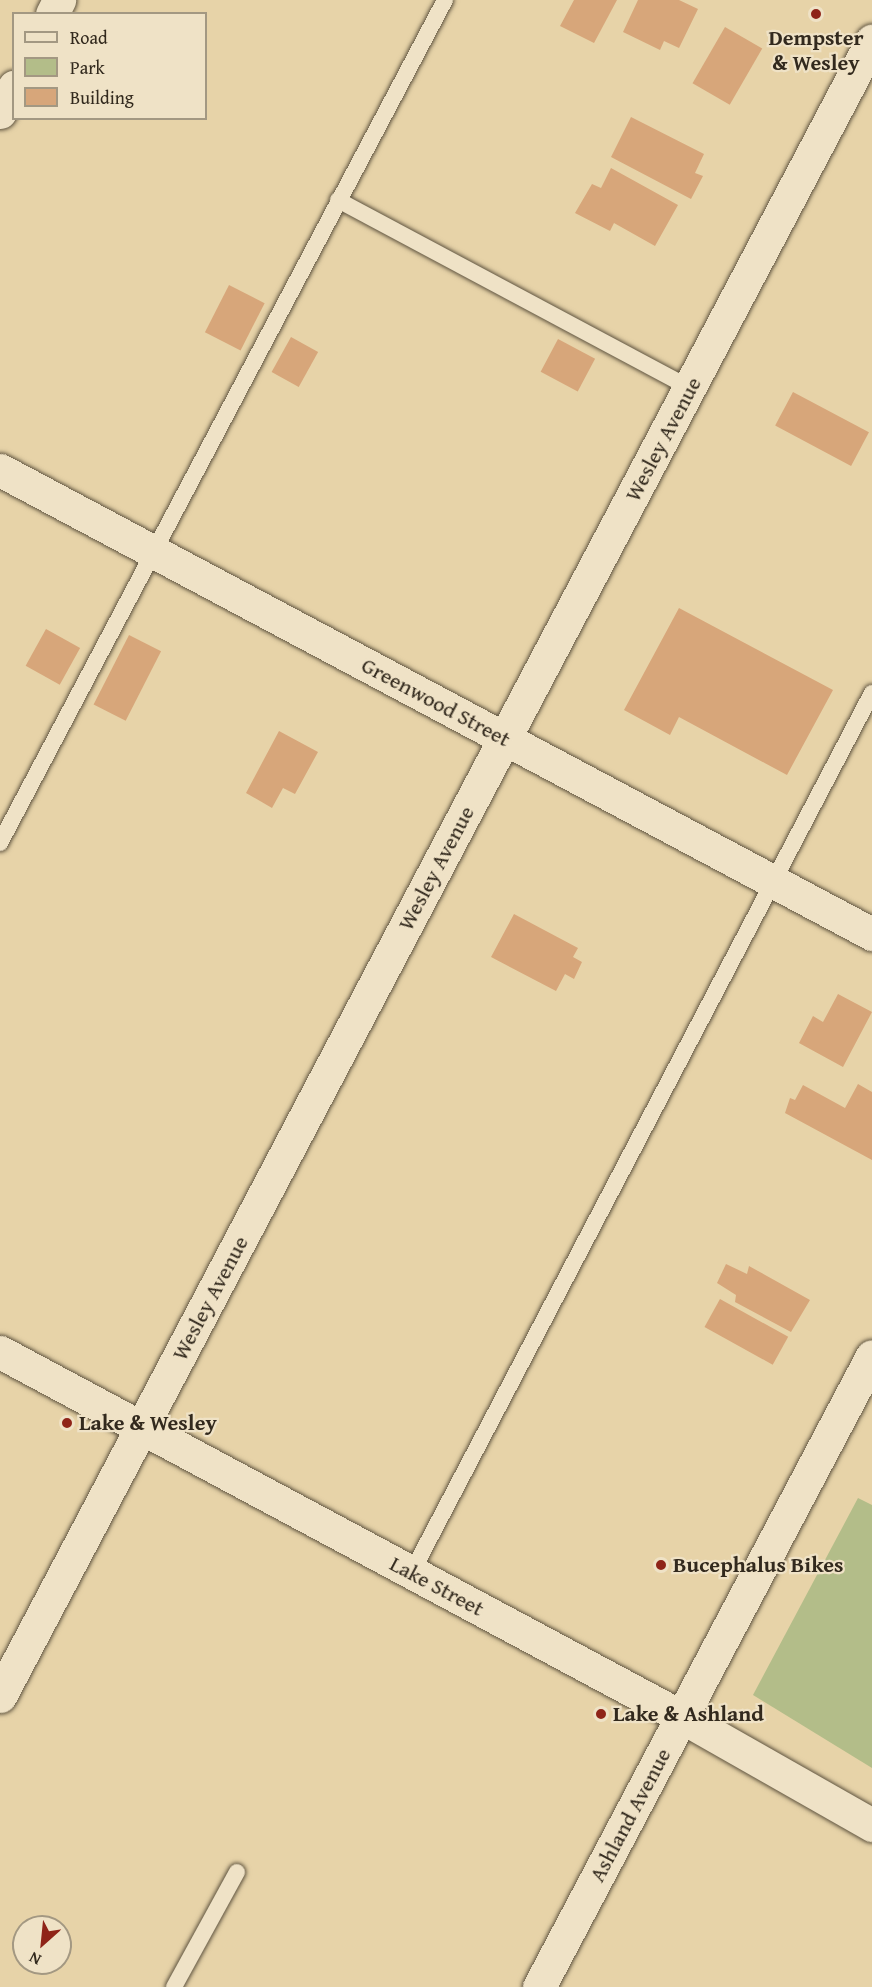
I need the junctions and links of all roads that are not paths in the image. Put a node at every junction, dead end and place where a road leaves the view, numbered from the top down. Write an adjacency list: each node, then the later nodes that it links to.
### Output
1 (445, 0): 5 (lane)
2 (872, 41): 6 (street, Wesley Avenue)
3 (12, 91): 4 (street)
4 (0, 112)
5 (339, 200): 6 (lane); 8 (lane)
6 (690, 388): 10 (street, Wesley Avenue)
7 (0, 470): 8 (street, Greenwood Street)
8 (153, 551): 10 (street, Greenwood Street); 11 (lane)
9 (872, 693): 12 (lane)
10 (504, 738): 12 (street, Greenwood Street); 16 (street, Wesley Avenue)
11 (0, 843)
12 (772, 880): 13 (street, Greenwood Street); 17 (lane)
13 (872, 934)
14 (0, 1352): 16 (street, Lake Street)
15 (872, 1356): 19 (street, Ashland Avenue)
16 (141, 1428): 17 (street, Lake Street); 18 (street, Wesley Avenue)
17 (412, 1572): 19 (street, Lake Street)
18 (0, 1696)
19 (682, 1716): 20 (street, Lake Street); 23 (street, Ashland Avenue)
20 (872, 1825)
21 (237, 1872): 22 (lane)
22 (174, 1987)
23 (539, 1987)

